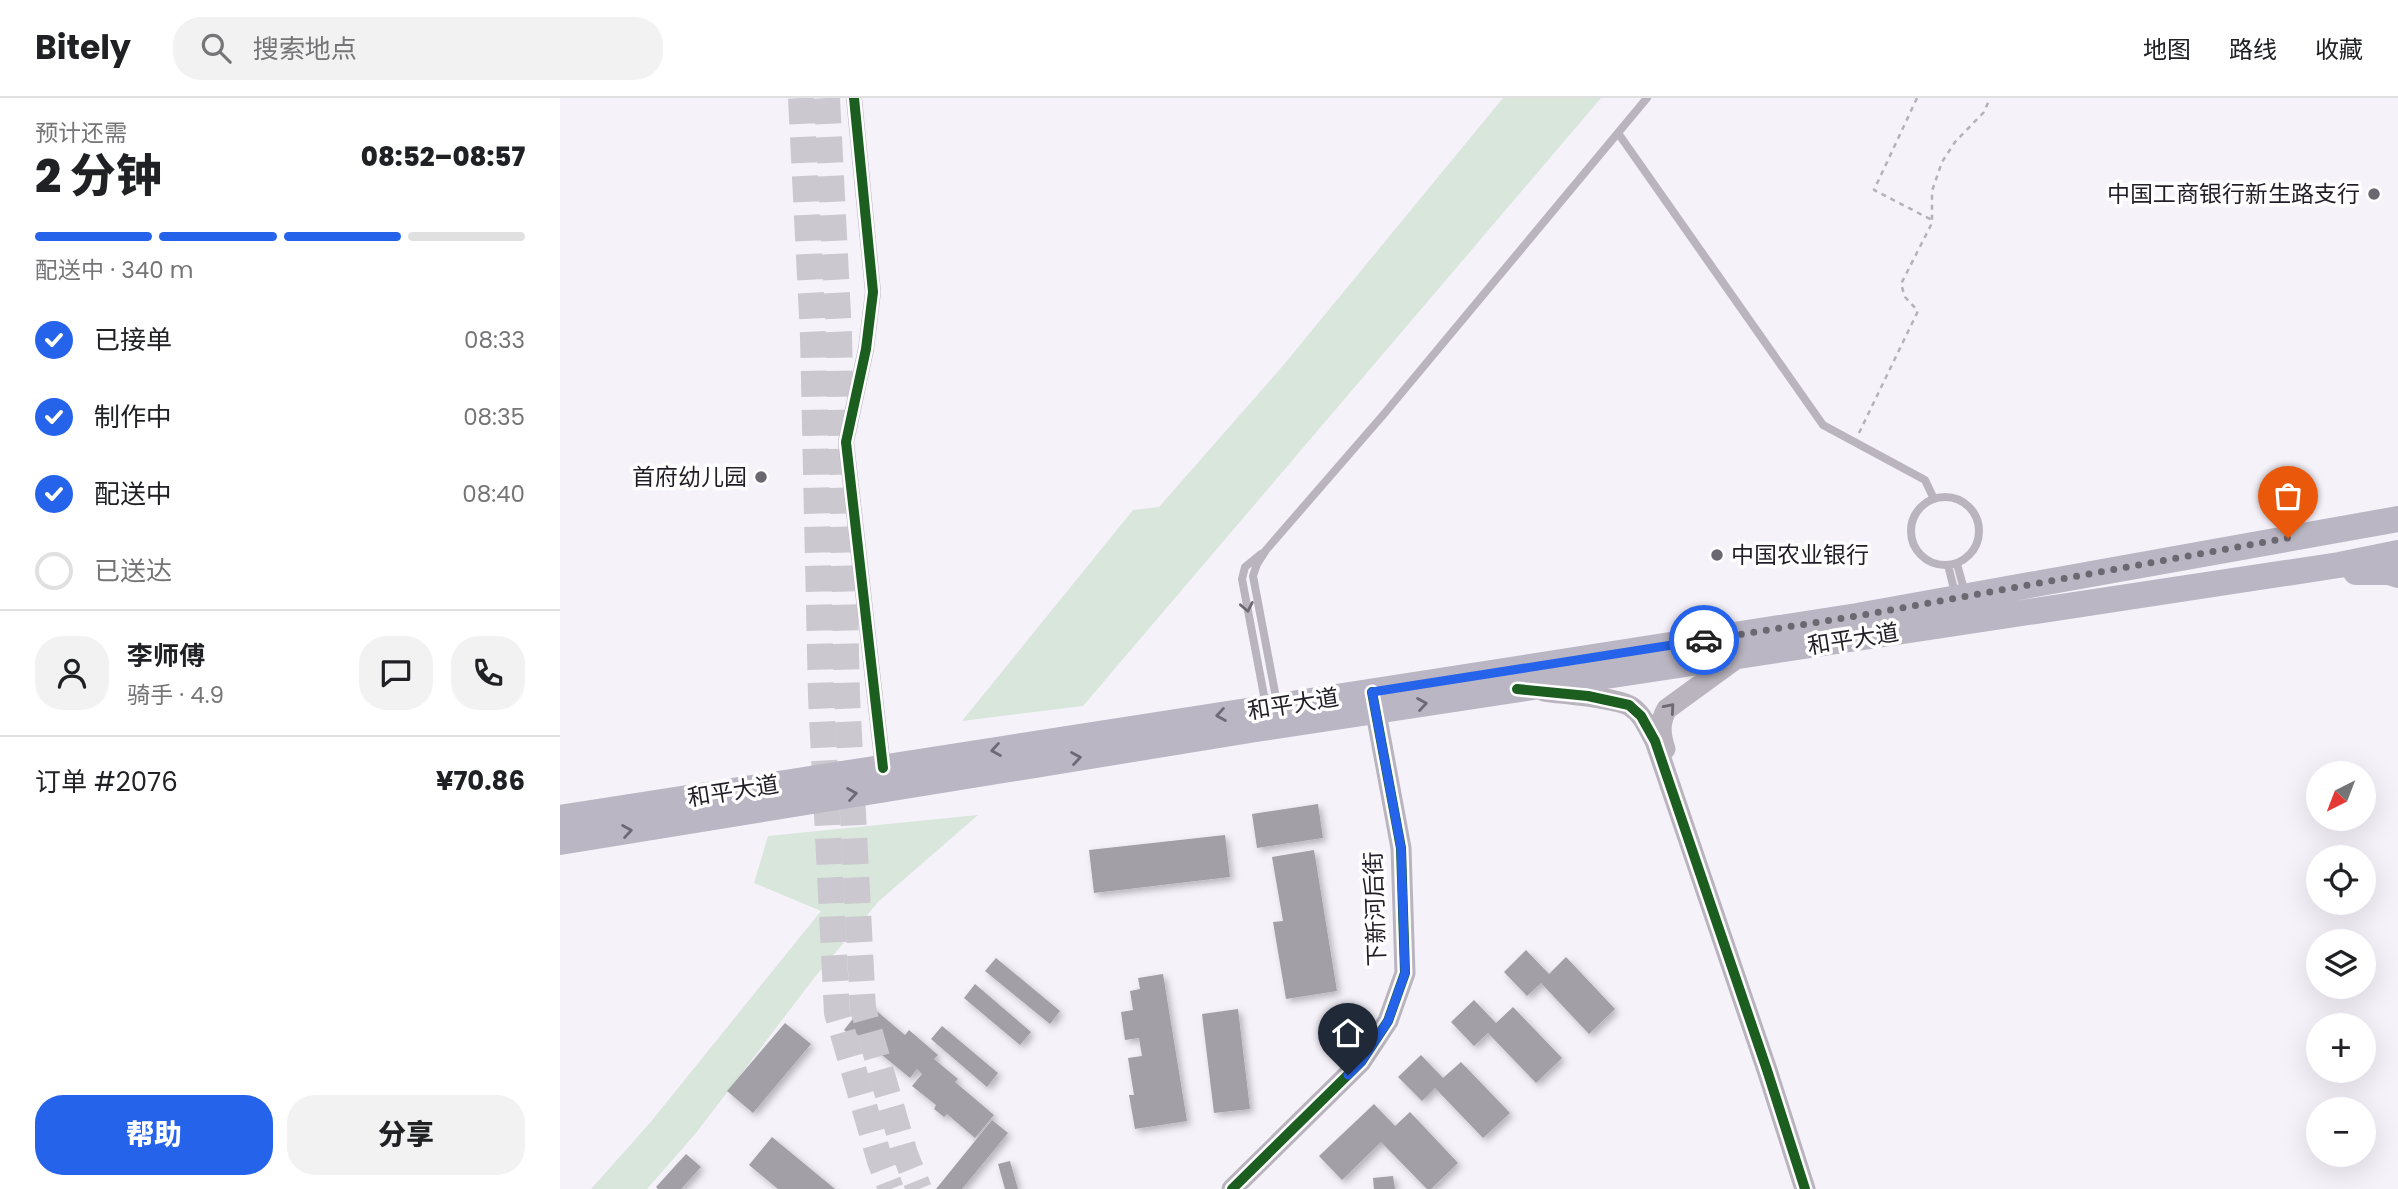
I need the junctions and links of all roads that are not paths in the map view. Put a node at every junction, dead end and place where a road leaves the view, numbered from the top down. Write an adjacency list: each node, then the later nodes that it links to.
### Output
1 (853, 98): 15 (street)
2 (1647, 98): 3 (lane)
3 (1618, 133): 4 (lane); 14 (lane)
4 (1934, 499): 7 (lane); 7 (lane)
5 (2398, 519): 10 (main road, 和平大道)
6 (2398, 553): 8 (main road, 和平大道)
7 (1952, 564): 10 (lane)
8 (2339, 565): 9 (main road); 11 (main road, 和平大道)
9 (2398, 575)
10 (1961, 596): 13 (main road, 和平大道)
11 (1740, 656): 12 (main road, 和平大道); 20 (street, one-way to 11)
12 (1517, 690): 13 (main road, 和平大道, one-way to 12); 19 (street)
13 (1373, 701): 14 (main road, 和平大道); 17 (main road, 和平大道, one-way to 13); 18 (street, 下新河后街)
14 (1272, 707): 15 (main road, 和平大道, one-way to 15)
15 (883, 768): 16 (main road, 和平大道)
16 (560, 818)
17 (560, 842)
18 (1232, 1189)
19 (1805, 1189)
20 (1812, 1189)

